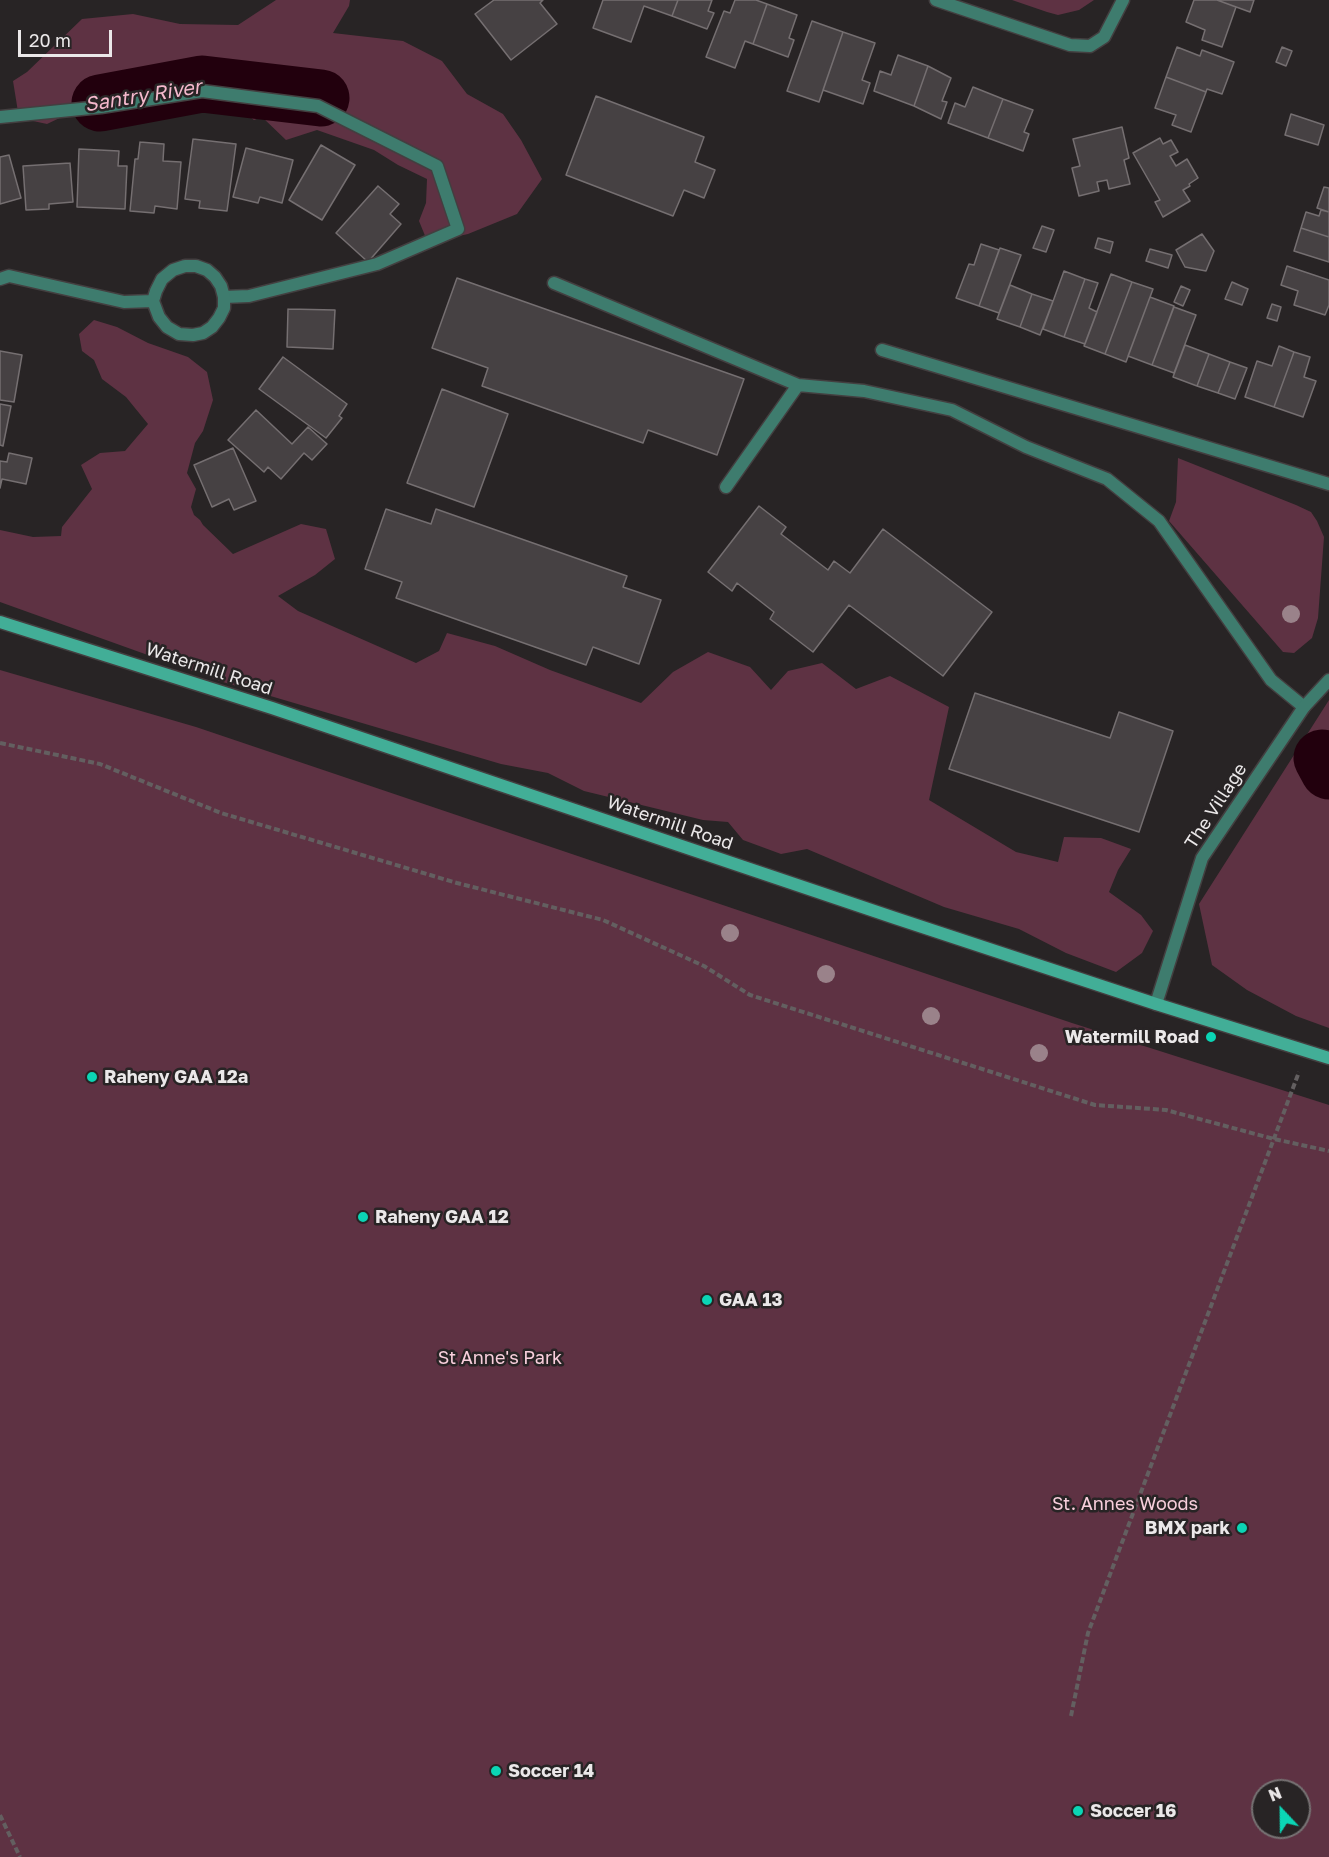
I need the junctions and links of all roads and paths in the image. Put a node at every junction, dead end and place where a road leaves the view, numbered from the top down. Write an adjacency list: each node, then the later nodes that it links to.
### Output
1 (936, 0): 2 (street)
2 (1123, 0)
3 (0, 117): 6 (street)
4 (0, 279): 7 (street)
5 (554, 283): 9 (street)
6 (224, 297): 7 (street); 7 (street)
7 (153, 302)
8 (882, 350): 10 (street)
9 (798, 385): 11 (street); 14 (street)
10 (1329, 484)
11 (726, 487)
12 (0, 622): 16 (main road, Watermill Road)
13 (1329, 680): 14 (street, The Village)
14 (1304, 707): 16 (street, The Village)
15 (0, 743): 19 (path)
16 (1156, 1004): 17 (main road, Watermill Road)
17 (1306, 1051): 18 (main road, Watermill Road); 19 (path)
18 (1329, 1058)
19 (1274, 1139): 20 (path); 21 (path)
20 (1329, 1151)
21 (1071, 1716)
22 (0, 1815): 23 (path)
23 (20, 1857)

